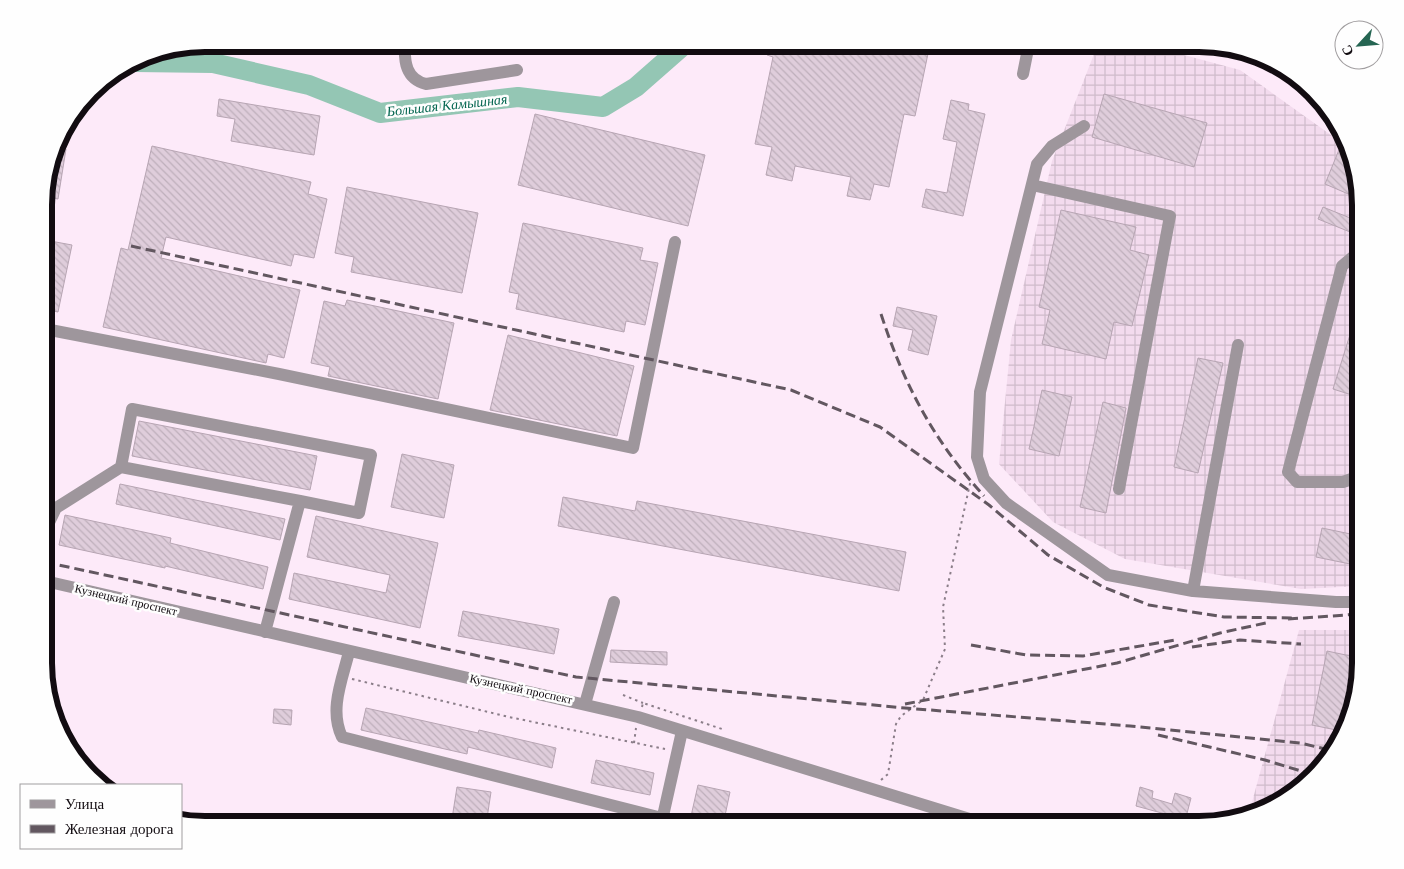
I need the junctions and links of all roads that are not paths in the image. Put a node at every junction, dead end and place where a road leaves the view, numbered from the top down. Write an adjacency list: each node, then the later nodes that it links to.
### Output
1 (1028, 52): 4 (street)
2 (404, 53): 3 (street)
3 (517, 70)
4 (1024, 74)
5 (1084, 126): 6 (street)
6 (1032, 185): 13 (street); 17 (street)
7 (676, 242): 9 (street)
8 (1351, 258): 12 (street)
9 (52, 330)
10 (1238, 345): 17 (street)
11 (121, 466): 14 (street); 14 (street); 15 (street)
12 (1351, 479)
13 (1119, 489)
14 (300, 501): 20 (street)
15 (52, 514)
16 (52, 583): 20 (street, Кузнецкий проспект)
17 (1193, 591): 19 (street)
18 (614, 602): 22 (street)
19 (1351, 602)
20 (265, 632): 21 (street, Кузнецкий проспект)
21 (349, 652): 22 (street, Кузнецкий проспект); 24 (street)
22 (586, 704): 23 (street, Кузнецкий проспект)
23 (682, 730): 25 (street); 26 (street, Кузнецкий проспект)
24 (638, 816)
25 (662, 816)
26 (960, 816)

